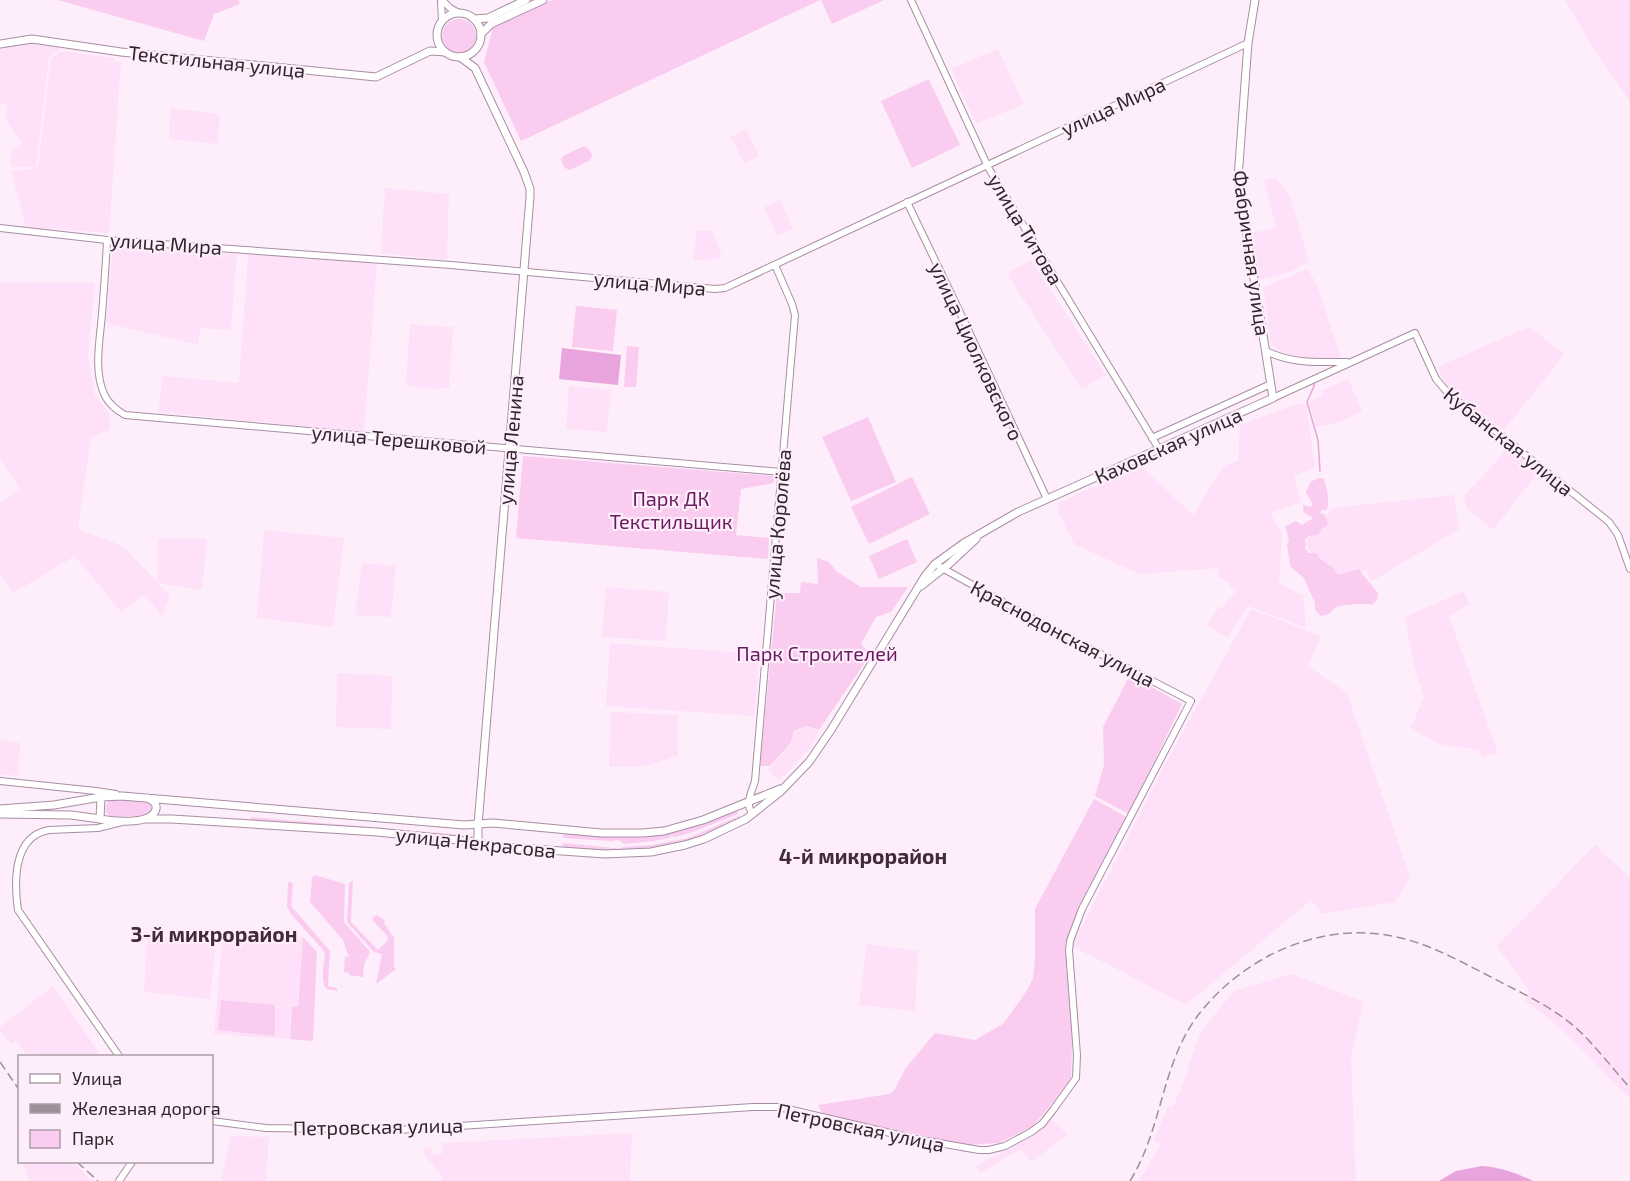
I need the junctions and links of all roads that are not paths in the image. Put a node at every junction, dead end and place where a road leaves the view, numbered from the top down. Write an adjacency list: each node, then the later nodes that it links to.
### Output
1 (442, 0): 6 (street); 8 (street)
2 (526, 0): 7 (main road)
3 (543, 0): 9 (main road)
4 (911, 0): 18 (street, улица Титова)
5 (1255, 0): 11 (main road, Фабричная улица)
6 (459, 13): 7 (main road); 8 (main road)
7 (474, 19): 9 (main road)
8 (442, 21): 10 (main road)
9 (482, 34): 13 (main road)
10 (437, 36): 14 (main road); 15 (main road)
11 (1248, 43): 18 (street, улица Мира); 24 (main road, Фабричная улица)
12 (0, 44): 14 (main road, Текстильная улица)
13 (478, 48): 16 (main road); 17 (main road)
14 (430, 51): 15 (main road, Текстильная улица)
15 (445, 52): 16 (main road)
16 (460, 57): 17 (main road, улица Ленина)
17 (474, 67): 23 (main road, улица Ленина)
18 (988, 165): 19 (street, улица Мира); 28 (street, улица Титова)
19 (907, 202): 22 (street, улица Мира); 32 (street, улица Циолковского)
20 (0, 228): 21 (street, улица Мира)
21 (107, 240): 23 (street, улица Мира); 29 (street, улица Терешковой)
22 (775, 265): 23 (street, улица Мира); 31 (street, улица Королёва)
23 (524, 272): 29 (main road, улица Ленина)
24 (1266, 351): 25 (street); 26 (main road, Фабричная улица)
25 (1351, 362): 27 (street, Каховская улица); 36 (street, Кубанская улица)
26 (1271, 384): 27 (main road, Фабричная улица); 28 (street)
27 (1273, 398): 30 (main road, Каховская улица)
28 (1152, 438): 30 (street, улица Титова)
29 (510, 449): 31 (street, улица Терешковой); 53 (main road, улица Ленина)
30 (1159, 449): 32 (main road, Каховская улица)
31 (781, 472): 41 (street, улица Королёва)
32 (1047, 500): 33 (main road, Каховская улица)
33 (986, 531): 34 (main road, Каховская улица); 35 (main road, Каховская улица)
34 (935, 564): 35 (street, Краснодонская улица); 37 (main road, улица Некрасова)
35 (943, 569): 37 (main road, Каховская улица); 38 (street, Краснодонская улица)
36 (1630, 569)
37 (916, 589): 40 (main road, улица Некрасова)
38 (1191, 701): 57 (street, Петровская улица)
39 (0, 781): 42 (street, улица Некрасова)
40 (787, 784): 44 (main road, улица Некрасова); 46 (main road, улица Некрасова)
41 (754, 787): 44 (street); 45 (street, улица Королёва)
42 (98, 794): 43 (main road, улица Некрасова); 47 (main road, улица Некрасова); 50 (main road)
43 (148, 798): 51 (main road); 53 (main road, улица Некрасова)
44 (760, 798): 45 (main road, улица Некрасова); 46 (street)
45 (748, 802): 49 (street); 53 (main road, улица Некрасова)
46 (764, 806): 49 (main road, улица Некрасова)
47 (0, 809)
48 (0, 814): 50 (main road, улица Некрасова)
49 (753, 814): 55 (main road, улица Некрасова)
50 (100, 819): 52 (main road, улица Некрасова); 54 (street)
51 (146, 819): 52 (main road, улица Некрасова); 55 (main road, улица Некрасова)
52 (126, 821): 54 (street)
53 (478, 825): 55 (main road, улица Ленина)
54 (98, 828): 56 (street)
55 (478, 842)
56 (117, 1055)
57 (213, 1121)
58 (131, 1163): 59 (street)
59 (119, 1181)

